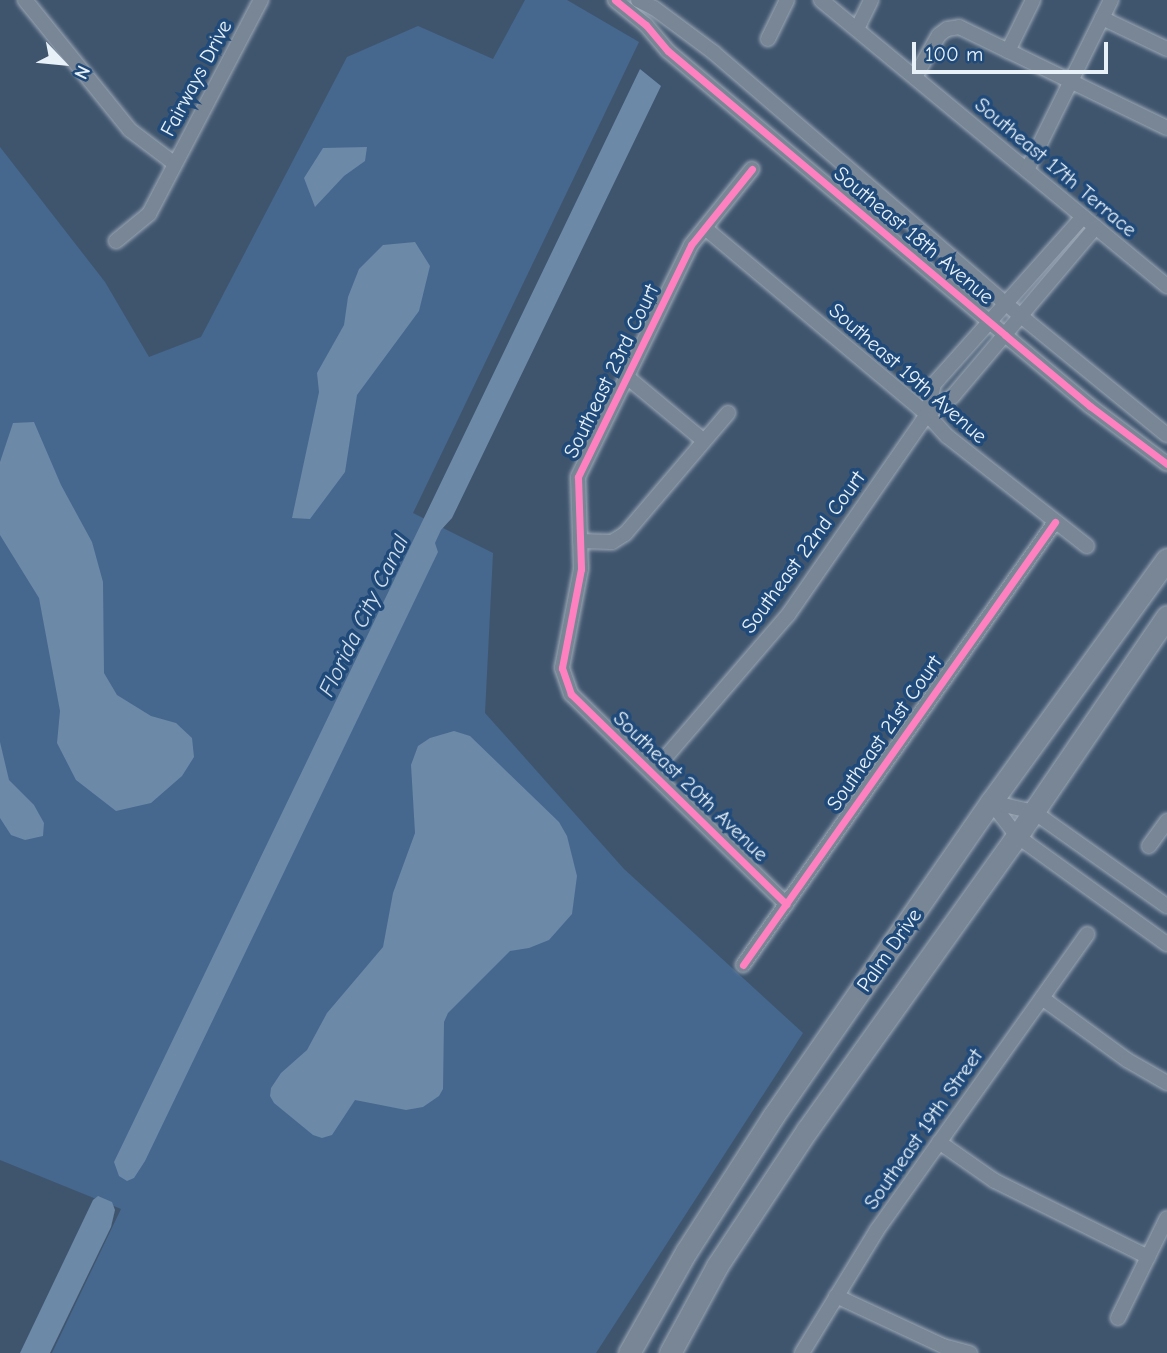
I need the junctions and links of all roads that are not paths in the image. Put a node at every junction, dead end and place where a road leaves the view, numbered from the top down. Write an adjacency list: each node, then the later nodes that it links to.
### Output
1 (25, 0): 20 (street, Fairways Drive)
2 (261, 0): 20 (street, Fairways Drive)
3 (615, 0): 12 (street)
4 (638, 0): 10 (street)
5 (787, 0): 14 (street)
6 (821, 0): 13 (street, Southeast 17th Terrace)
7 (871, 0): 13 (street)
8 (1033, 0): 16 (street)
9 (1111, 0): 11 (street)
10 (655, 4): 12 (street); 28 (street, Southeast 18th Avenue)
11 (1102, 18): 15 (street); 18 (street)
12 (646, 25): 30 (street, Southeast 18th Avenue)
13 (857, 29): 17 (street, Southeast 17th Terrace)
14 (768, 39)
15 (1167, 49)
16 (1008, 51): 17 (street); 18 (street)
17 (915, 77): 22 (street, Southeast 17th Terrace)
18 (1071, 81): 19 (street); 22 (street)
19 (1167, 128)
20 (175, 164): 26 (street)
21 (752, 169): 25 (street, Southeast 23rd Court)
22 (1027, 170): 23 (street, Southeast 17th Terrace)
23 (1083, 217): 24 (street, Southeast 17th Terrace); 28 (street, Southeast 22nd Court)
24 (1096, 227): 27 (street, Southeast 17th Terrace); 29 (street, Southeast 22nd Court)
25 (705, 228): 32 (street, Southeast 23rd Court); 34 (street, Southeast 19th Avenue)
26 (116, 241)
27 (1167, 286)
28 (1004, 303): 29 (street, Southeast 18th Avenue); 30 (street, Southeast 22nd Court)
29 (1020, 316): 31 (street, Southeast 22nd Court); 35 (street, Southeast 18th Avenue)
30 (989, 321): 31 (street, Southeast 18th Avenue); 34 (street, Southeast 22nd Court)
31 (1005, 335): 34 (street, Southeast 22nd Court); 37 (street, Southeast 18th Avenue)
32 (627, 377): 36 (street); 39 (street, Southeast 23rd Court)
33 (729, 413): 36 (street)
34 (927, 414): 38 (street, Southeast 19th Avenue); 44 (street, Southeast 22nd Court)
35 (1167, 435)
36 (704, 441): 39 (street)
37 (1167, 464)
38 (1055, 522): 40 (street, Southeast 19th Avenue); 50 (street, Southeast 21st Court)
39 (580, 541): 43 (street, Southeast 23rd Court)
40 (1087, 545)
41 (1167, 558): 45 (main road, Palm Drive)
42 (1167, 617): 46 (main road, Palm Drive)
43 (571, 694): 44 (street, Southeast 20th Avenue)
44 (652, 773): 50 (street, Southeast 20th Avenue)
45 (992, 802): 46 (street); 48 (street); 62 (main road, Palm Drive)
46 (1034, 812): 48 (main road, Palm Drive); 51 (street)
47 (1167, 821): 49 (street)
48 (1017, 836): 53 (street); 63 (main road, Palm Drive)
49 (1149, 846)
50 (786, 904): 54 (street, Southeast 21st Court)
51 (1167, 906)
52 (1087, 934): 55 (street, Southeast 19th Street)
53 (1167, 944)
54 (743, 965)
55 (1042, 998): 56 (street); 57 (street, Southeast 19th Street)
56 (1167, 1083)
57 (939, 1142): 59 (street); 60 (street, Southeast 19th Street)
58 (1167, 1218): 59 (street)
59 (1148, 1257): 61 (street)
60 (836, 1296): 64 (street, Southeast 19th Street); 65 (street)
61 (1118, 1318)
62 (629, 1353)
63 (670, 1353)
64 (802, 1353)
65 (970, 1353)

